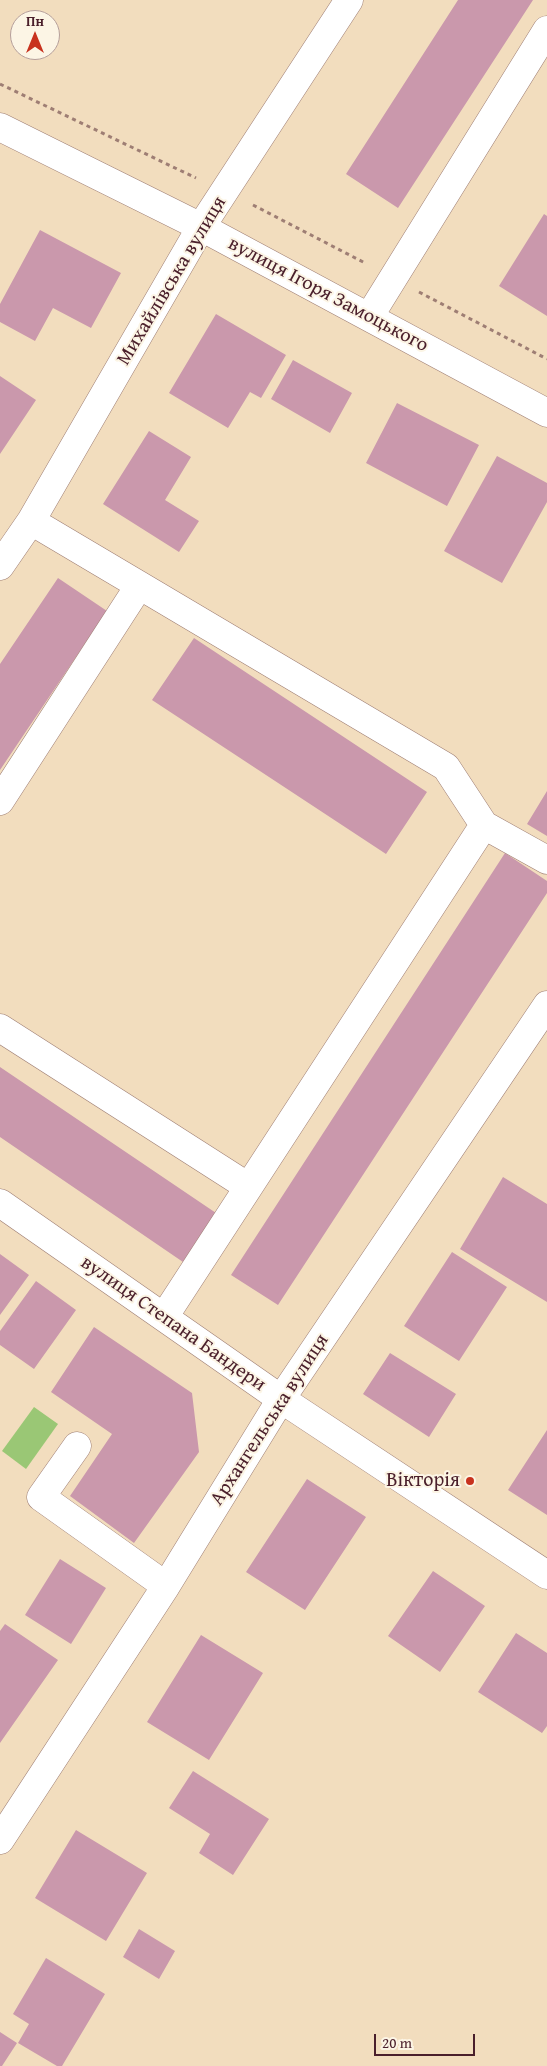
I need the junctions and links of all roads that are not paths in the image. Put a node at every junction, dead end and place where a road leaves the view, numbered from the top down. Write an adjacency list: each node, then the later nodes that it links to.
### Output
1 (349, 0): 4 (street, Михайлівська вулиця)
2 (547, 30): 5 (street)
3 (0, 127): 4 (street, вулиця Ігоря Замоцького)
4 (201, 227): 5 (street, вулиця Ігоря Замоцького); 7 (street, Михайлівська вулиця)
5 (369, 317): 6 (street, вулиця Ігоря Замоцького)
6 (547, 413)
7 (31, 521): 8 (street, Михайлівська вулиця); 9 (street)
8 (0, 566)
9 (140, 586): 10 (street); 11 (street)
10 (0, 801)
11 (484, 825): 12 (street); 15 (street)
12 (547, 860)
13 (547, 1005): 18 (street, Архангельська вулиця)
14 (0, 1028): 15 (street)
15 (247, 1186): 17 (street)
16 (0, 1203): 17 (street, вулиця Степана Бандери)
17 (164, 1317): 18 (street, вулиця Степана Бандери)
18 (281, 1399): 20 (street, вулиця Степана Бандери); 21 (street, Архангельська вулиця)
19 (77, 1446): 21 (street)
20 (547, 1575)
21 (166, 1586): 22 (street, Архангельська вулиця)
22 (0, 1840)

